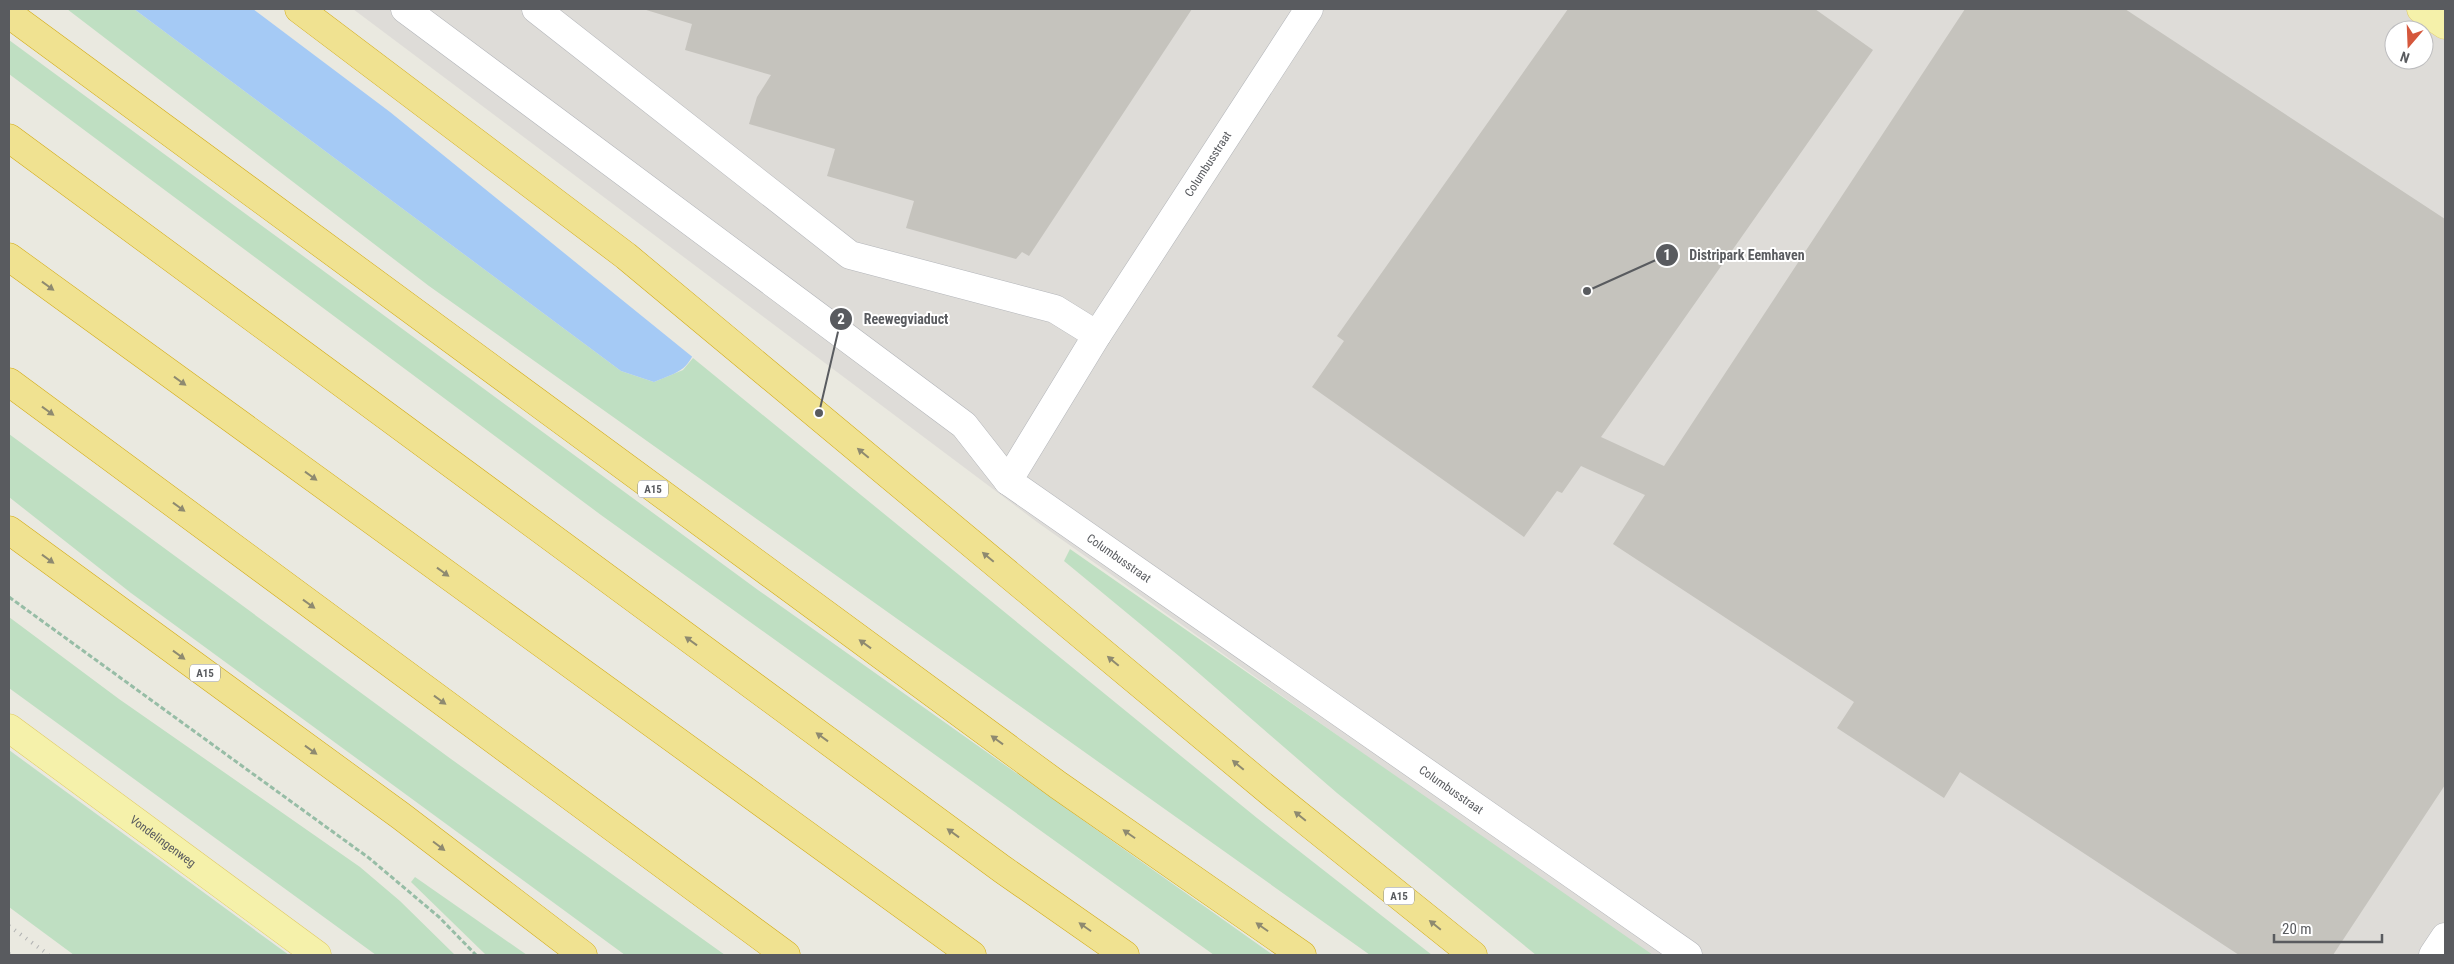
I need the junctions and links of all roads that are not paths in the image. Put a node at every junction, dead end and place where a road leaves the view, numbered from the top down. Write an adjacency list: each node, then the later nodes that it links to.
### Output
1 (299, 9): 22 (highway, A15, one-way to 1)
2 (405, 9): 12 (street)
3 (536, 9): 10 (street)
4 (1308, 9): 10 (street, Columbusstraat)
5 (2420, 9): 7 (main road)
6 (9, 14): 21 (highway, A15, one-way to 6)
7 (2445, 25)
8 (9, 138): 20 (highway, one-way to 8)
9 (9, 257): 19 (highway, one-way to 19)
10 (1098, 336): 12 (street, Columbusstraat)
11 (9, 382): 18 (highway, one-way to 18)
12 (1008, 480): 23 (street, Columbusstraat)
13 (9, 530): 17 (highway, A15, one-way to 17)
14 (9, 728): 16 (main road, Vondelingenweg)
15 (2445, 938): 24 (street)
16 (317, 955)
17 (583, 955)
18 (786, 955)
19 (972, 955)
20 (1126, 955)
21 (1302, 955)
22 (1473, 955)
23 (1688, 955)
24 (2434, 955)

